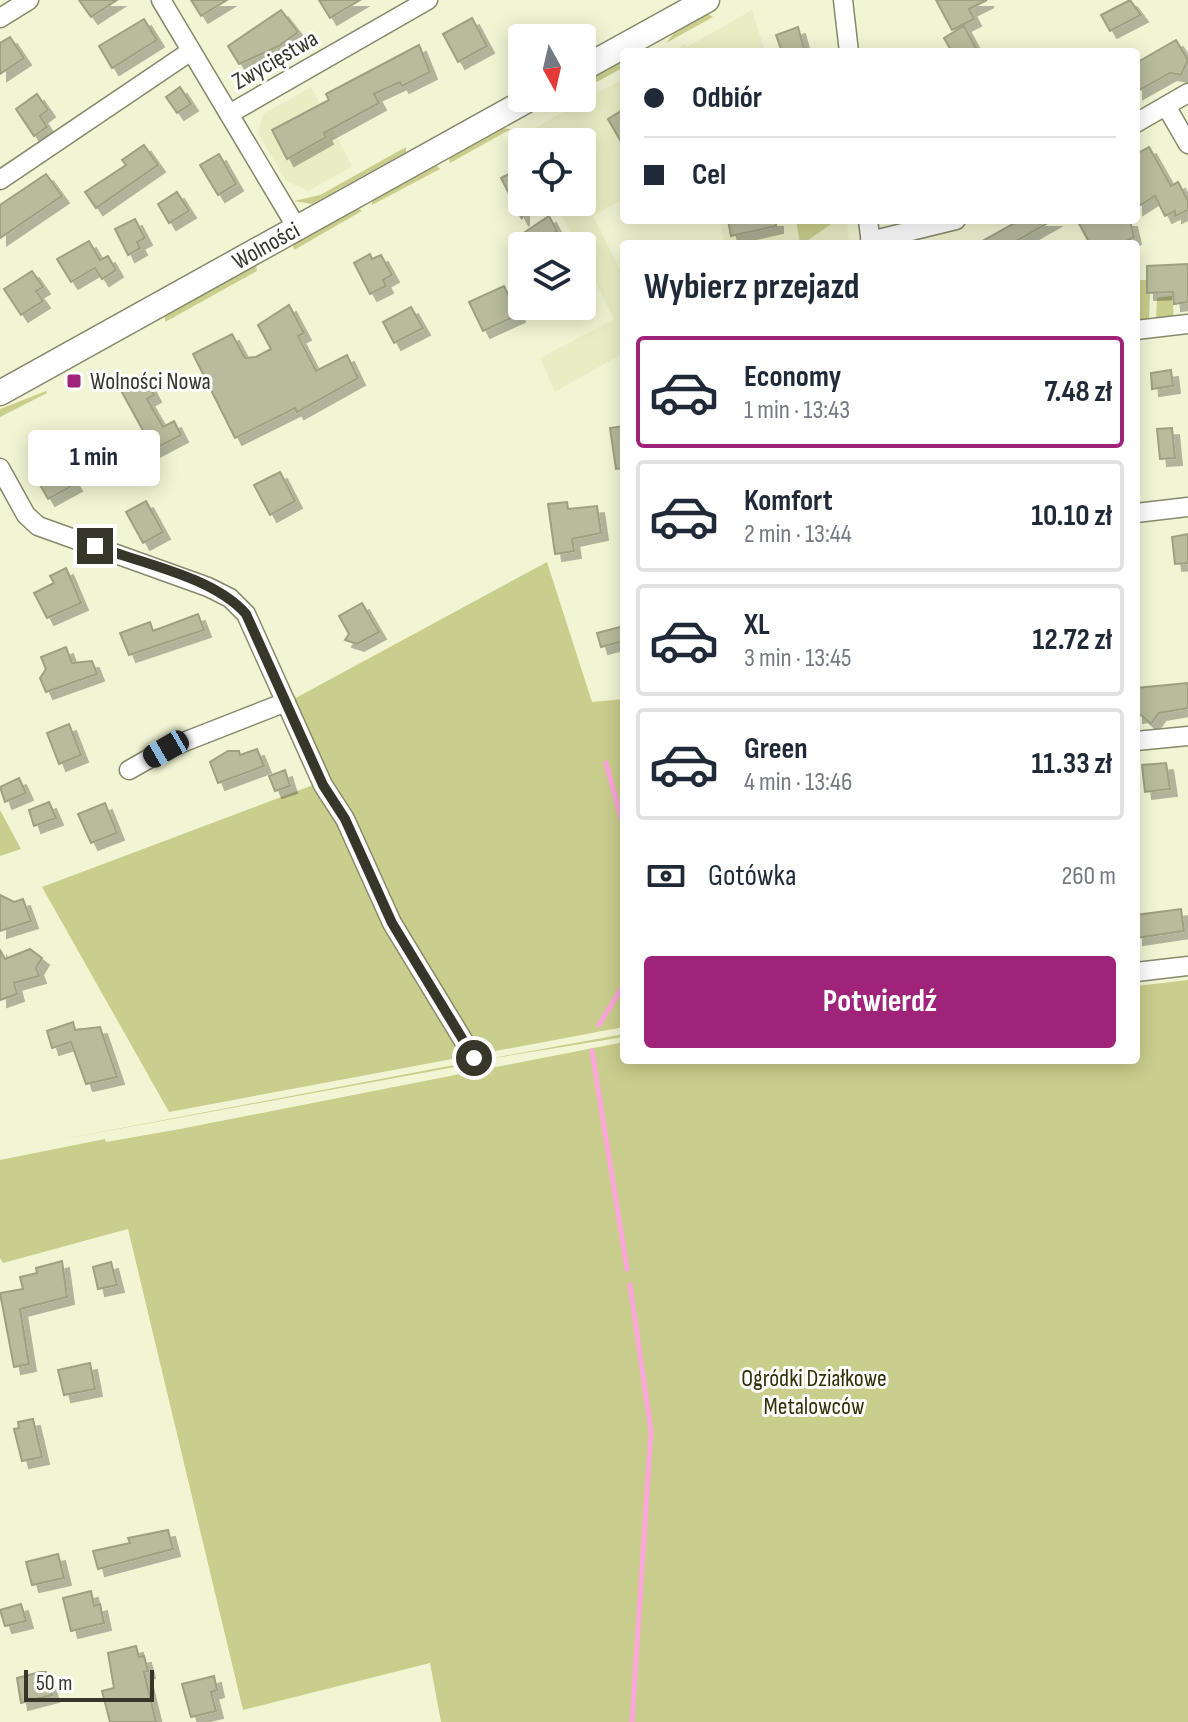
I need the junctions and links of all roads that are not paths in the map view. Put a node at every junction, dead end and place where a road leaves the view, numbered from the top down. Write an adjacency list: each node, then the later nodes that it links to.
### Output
1 (29, 0): 6 (street)
2 (161, 0): 10 (street)
3 (428, 0): 15 (street, Zwycięstwa)
4 (707, 0): 8 (main road)
5 (843, 0): 9 (street)
6 (0, 18)
7 (620, 48): 11 (main road)
8 (620, 48)
9 (849, 48)
10 (191, 51): 15 (street); 18 (street)
11 (596, 61)
12 (1188, 93): 13 (street)
13 (1166, 106): 16 (street); 17 (street)
14 (508, 111): 20 (main road, Wolności)
15 (229, 114): 20 (street)
16 (1140, 121)
17 (1188, 144)
18 (0, 180)
19 (940, 224): 21 (street)
20 (297, 228): 24 (main road, Wolności)
21 (878, 240)
22 (1188, 324): 23 (street)
23 (1140, 330)
24 (0, 393)
25 (0, 468): 28 (street)
26 (1188, 507): 27 (street)
27 (1140, 513)
28 (286, 702): 31 (street); 34 (street)
29 (1188, 736): 30 (street)
30 (1140, 741)
31 (129, 770)
32 (1188, 966): 33 (street)
33 (1140, 972)
34 (474, 1058)

